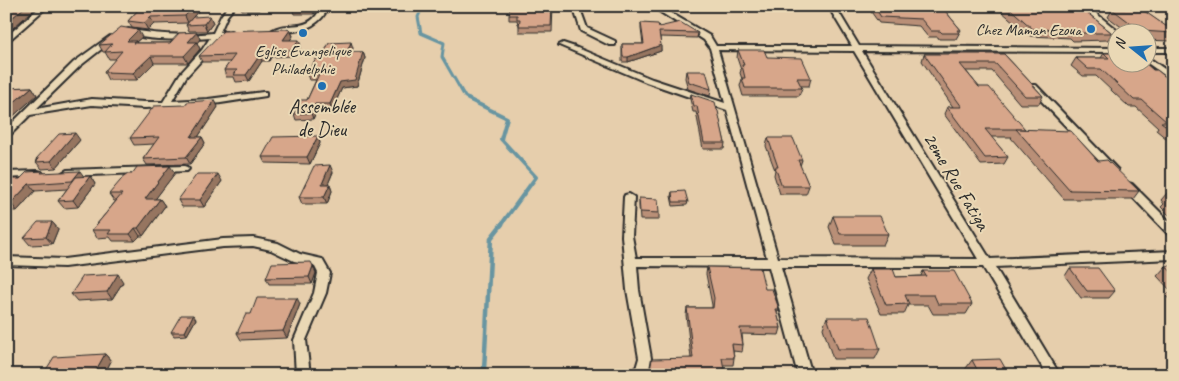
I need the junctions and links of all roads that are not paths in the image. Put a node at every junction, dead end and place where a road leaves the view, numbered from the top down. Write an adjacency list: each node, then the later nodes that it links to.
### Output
1 (45, 6): 14 (street)
2 (232, 6): 13 (street)
3 (326, 6): 11 (street)
4 (576, 6): 15 (street)
5 (654, 6): 17 (street)
6 (830, 6): 18 (street, 2eme Rue Fatiga)
7 (1083, 6): 9 (street)
8 (130, 22): 10 (street)
9 (1106, 25)
10 (123, 30): 13 (street); 28 (street)
11 (266, 32)
12 (238, 33): 13 (street)
13 (215, 36): 26 (street)
14 (7, 39)
15 (612, 43)
16 (563, 45): 27 (street)
17 (714, 48): 18 (street); 27 (street)
18 (856, 49): 19 (street); 38 (street, 2eme Rue Fatiga)
19 (1106, 50)
20 (1156, 50): 21 (street)
21 (1173, 50)
22 (1156, 66): 24 (street)
23 (1024, 78): 33 (street)
24 (1173, 79)
25 (263, 94): 26 (street)
26 (166, 104): 28 (street)
27 (730, 108): 37 (street)
28 (29, 113): 29 (street)
29 (6, 134)
30 (184, 169): 31 (street)
31 (6, 175)
32 (629, 197): 36 (street)
33 (1173, 232)
34 (1173, 255): 38 (street)
35 (6, 261): 39 (street)
36 (631, 262): 37 (street); 40 (street)
37 (773, 262): 38 (street); 41 (street)
38 (986, 262): 42 (street, 2eme Rue Fatiga)
39 (303, 375)
40 (642, 375)
41 (805, 375)
42 (1054, 375)

